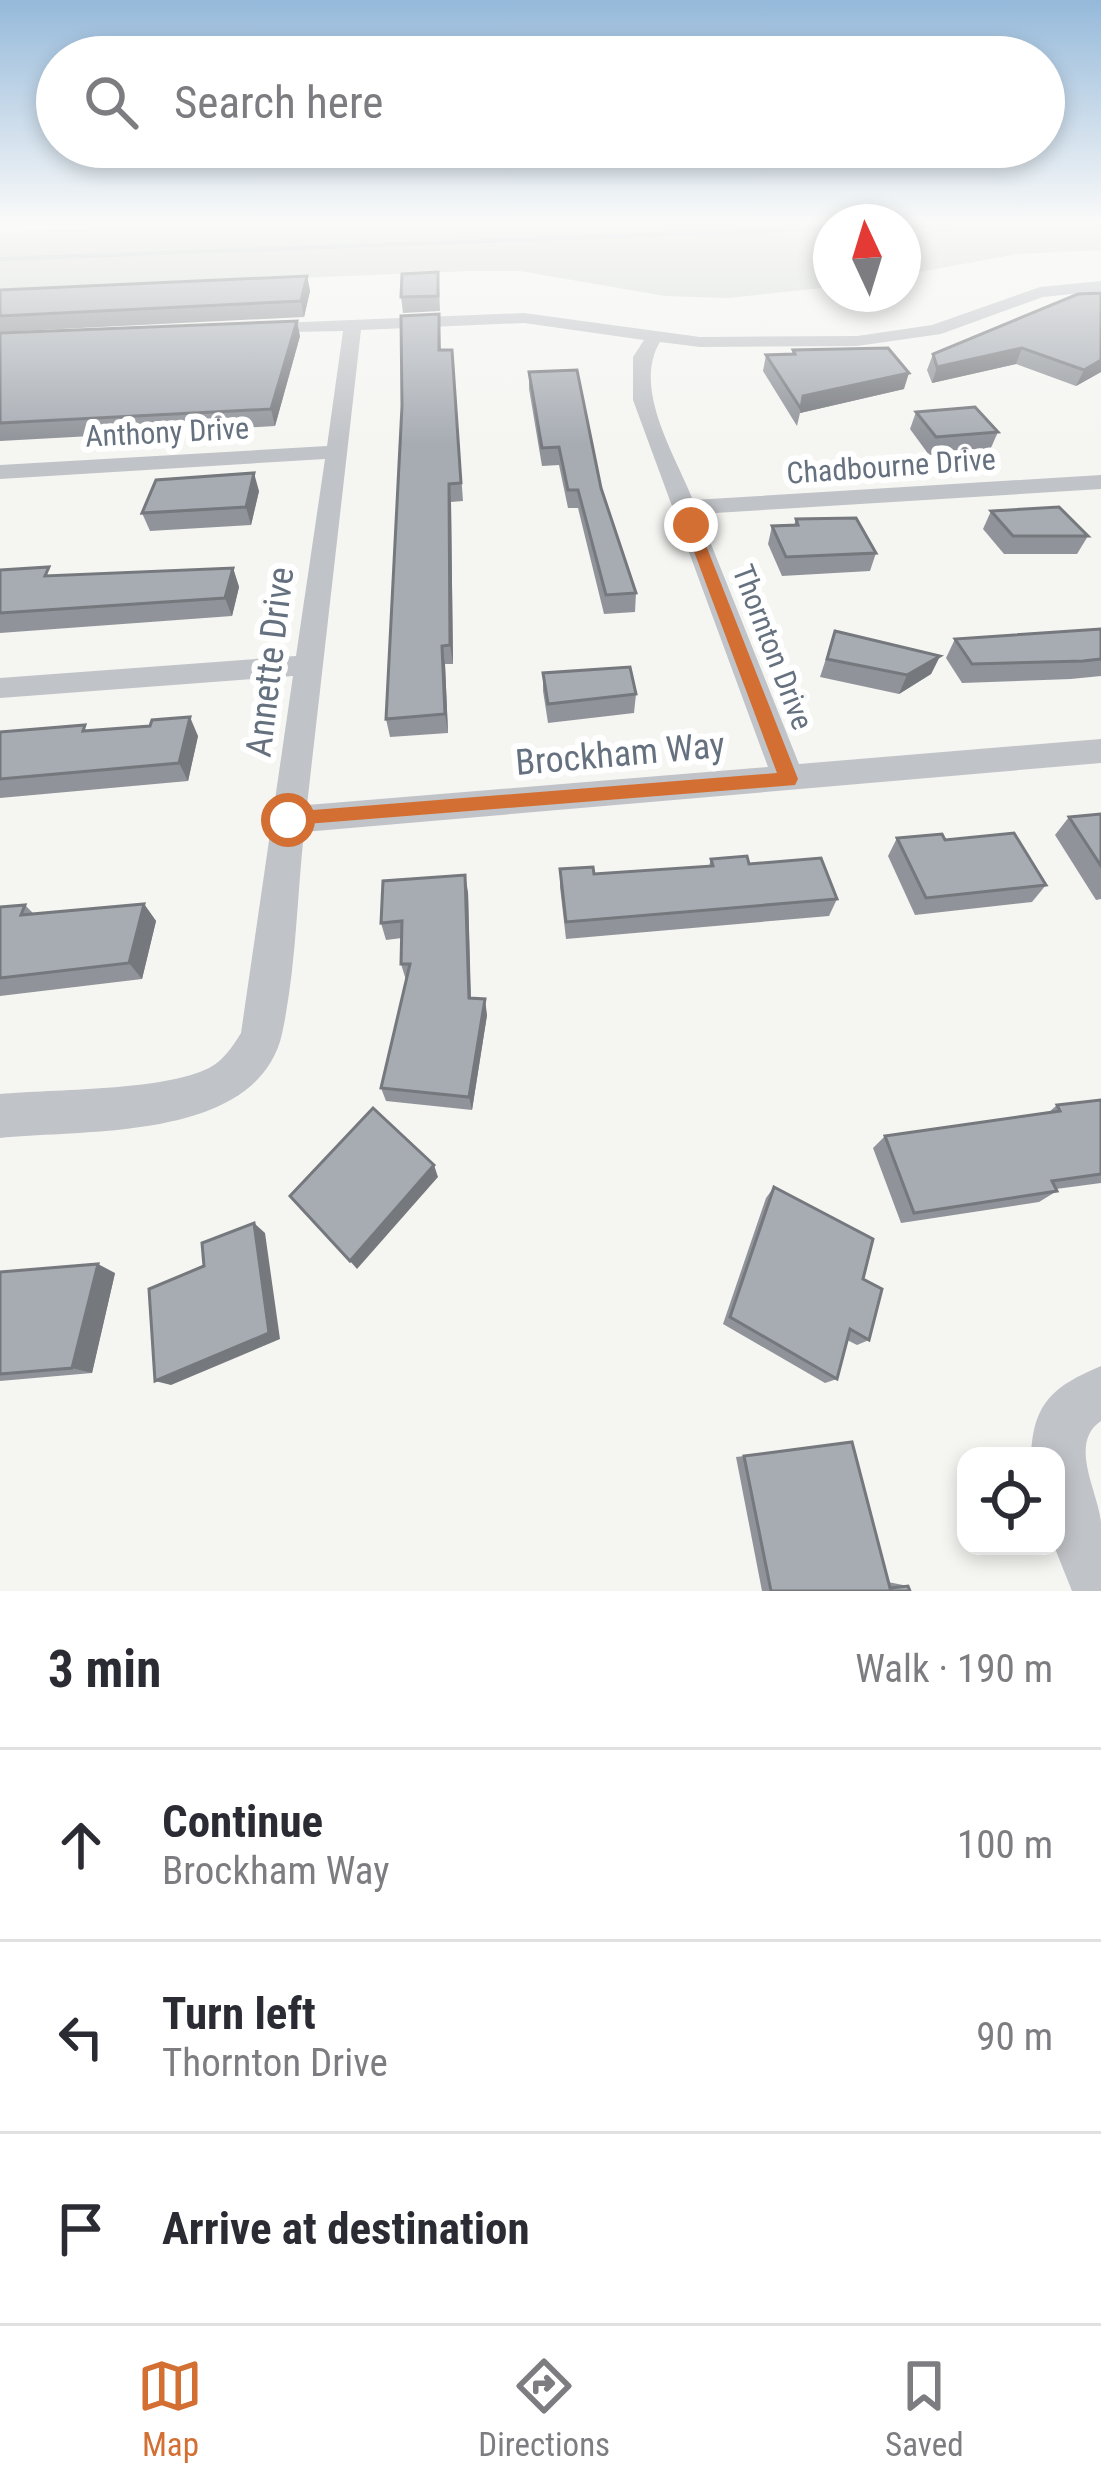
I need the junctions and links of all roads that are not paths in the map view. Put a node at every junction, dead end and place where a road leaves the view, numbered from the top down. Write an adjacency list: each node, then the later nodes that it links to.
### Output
1 (1031, 295): 4 (street)
2 (353, 324): 3 (street); 4 (street); 5 (street, Annette Drive)
3 (235, 330)
4 (655, 336): 8 (street, Thornton Drive)
5 (337, 452): 6 (street, Anthony Drive); 9 (street, Annette Drive)
6 (0, 472)
7 (1101, 482): 8 (street, Chadbourne Drive)
8 (685, 508): 12 (street, Thornton Drive)
9 (308, 665): 10 (street); 13 (street, Annette Drive)
10 (0, 688)
11 (1101, 751): 12 (street, Brockham Way)
12 (789, 779): 13 (street, Brockham Way)
13 (288, 820): 14 (street, Annette Drive)
14 (0, 1116)
15 (1101, 1393): 16 (street)
16 (1101, 1588)

